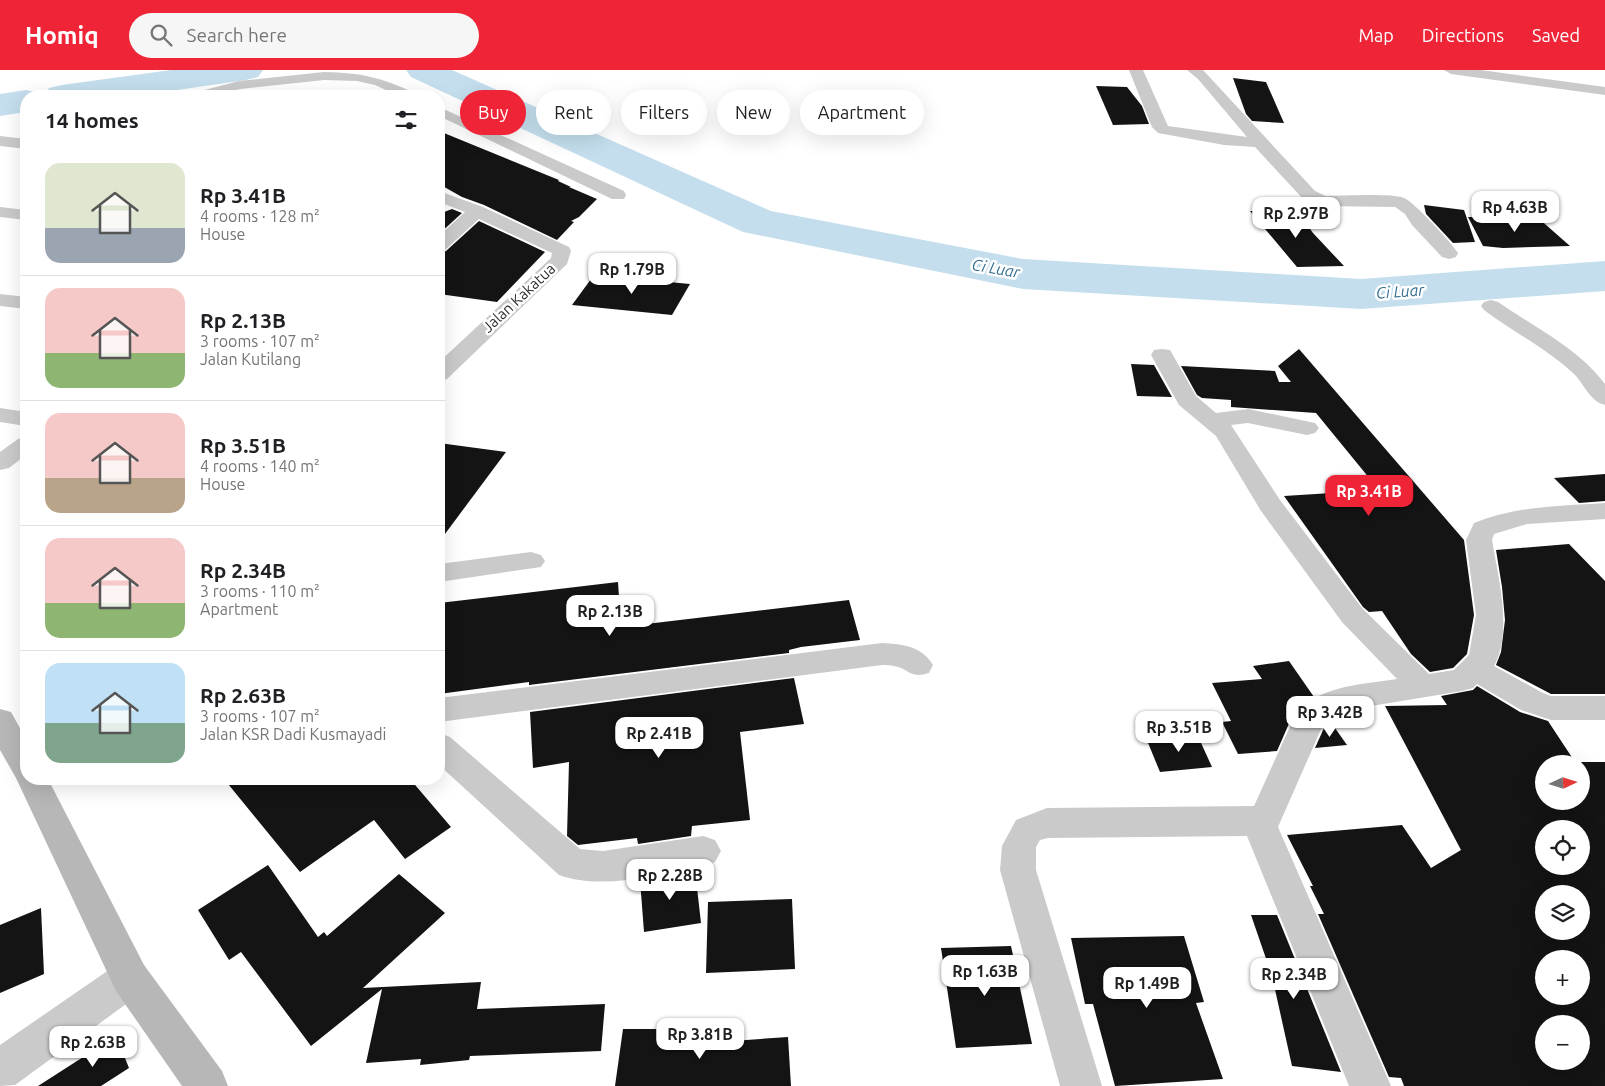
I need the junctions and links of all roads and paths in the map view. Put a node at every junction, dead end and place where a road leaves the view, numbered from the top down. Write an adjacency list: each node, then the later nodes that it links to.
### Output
1 (1136, 70): 12 (street)
2 (1194, 70): 12 (street)
3 (1451, 70): 8 (street)
4 (324, 76): 5 (street); 6 (street); 7 (street)
5 (223, 90)
6 (299, 90)
7 (387, 90)
8 (1605, 91)
9 (445, 118): 13 (street)
10 (0, 141): 11 (street)
11 (20, 143)
12 (1260, 143): 19 (street)
13 (618, 195)
14 (445, 199): 16 (street, Jalan Kakatua)
15 (0, 212): 17 (street)
16 (477, 212): 18 (street); 24 (street, Jalan Kakatua)
17 (20, 214)
18 (445, 241)
19 (1449, 253)
20 (0, 300): 21 (street)
21 (20, 302)
22 (1491, 306): 25 (street)
23 (1162, 356): 28 (street)
24 (445, 363)
25 (1605, 398)
26 (0, 414): 27 (street)
27 (20, 418)
28 (1213, 420): 29 (street); 37 (street)
29 (1307, 428)
30 (20, 448): 31 (street)
31 (0, 463)
32 (1605, 511): 36 (street)
33 (531, 561): 34 (street)
34 (445, 572)
35 (918, 665): 39 (street)
36 (1475, 669): 37 (street); 38 (street)
37 (1422, 686): 44 (street)
38 (1605, 708)
39 (445, 709)
40 (0, 721): 42 (main road)
41 (445, 751): 45 (street)
42 (20, 757)
43 (35, 785): 46 (main road)
44 (1258, 821): 49 (street); 50 (street)
45 (703, 852)
46 (130, 978): 47 (street); 48 (main road)
47 (0, 1070)
48 (207, 1086)
49 (1081, 1086)
50 (1370, 1086)

